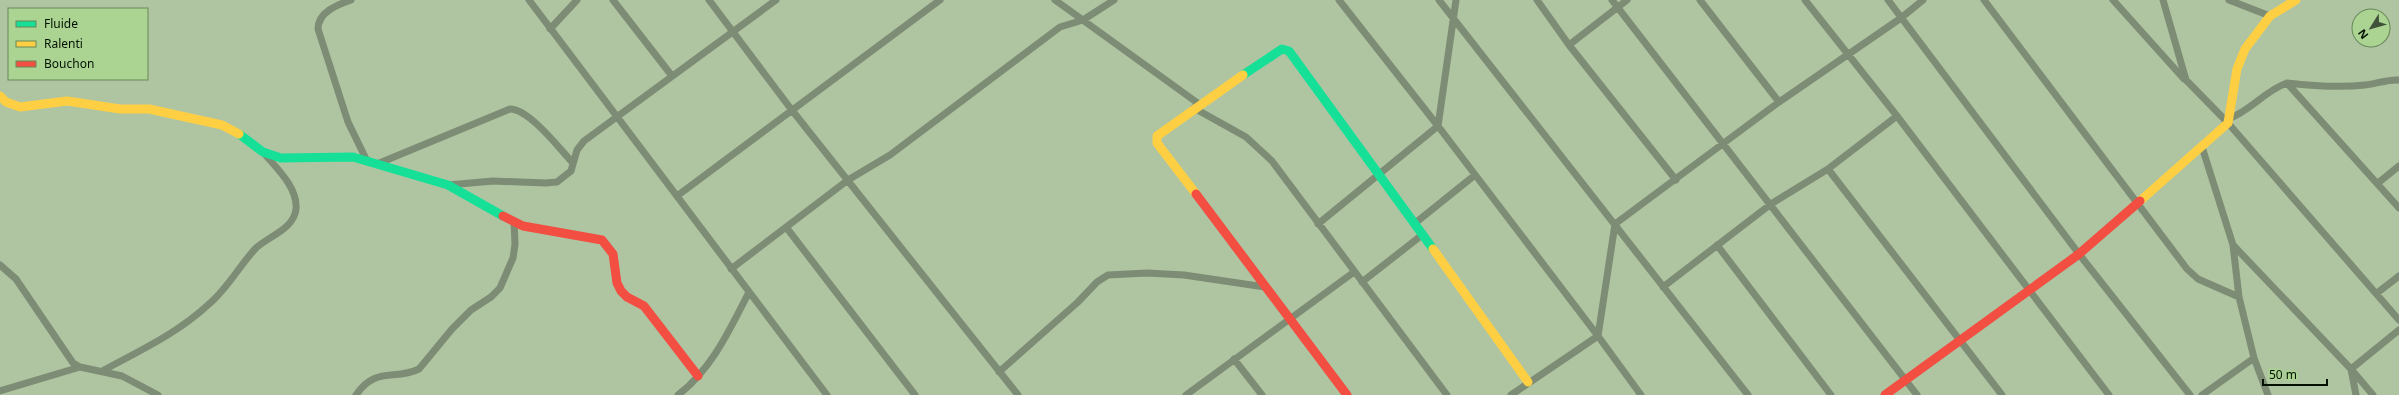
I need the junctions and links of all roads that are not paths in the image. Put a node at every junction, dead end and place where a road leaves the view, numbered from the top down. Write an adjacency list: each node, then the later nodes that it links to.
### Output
1 (351, 0): 49 (street)
2 (529, 0): 30 (street)
3 (577, 0): 30 (street)
4 (613, 0): 34 (street)
5 (709, 0): 31 (street)
6 (776, 0): 31 (street)
7 (940, 0): 41 (street)
8 (1055, 0): 29 (street)
9 (1114, 0): 29 (street)
10 (1339, 0): 45 (street)
11 (1439, 0): 27 (street)
12 (1456, 0): 27 (street)
13 (1536, 0): 32 (street)
14 (1612, 0): 25 (street)
15 (1627, 0): 25 (street)
16 (1700, 0): 39 (street)
17 (1805, 0): 33 (street)
18 (1888, 0): 28 (street)
19 (1923, 0): 28 (street)
20 (1984, 0): 61 (street)
21 (2113, 0): 35 (street)
22 (2163, 0): 35 (street)
23 (2229, 0): 26 (street)
24 (2296, 0): 26 (street)
25 (1618, 8): 32 (street); 46 (street)
26 (2270, 16): 44 (street)
27 (1454, 18): 45 (street); 67 (street)
28 (1901, 18): 33 (street); 72 (street)
29 (1083, 20): 40 (street); 56 (street)
30 (550, 29): 43 (street)
31 (733, 31): 34 (street); 41 (street)
32 (1569, 45): 57 (street)
33 (1848, 54): 39 (street); 42 (street)
34 (672, 76): 43 (street)
35 (2186, 80): 44 (street)
36 (2399, 80): 37 (street)
37 (2287, 83): 44 (street); 58 (street)
38 (0, 96): 48 (street)
39 (1779, 102): 46 (street)
40 (1196, 106): 54 (street); 65 (street); 78 (street)
41 (791, 109): 56 (street); 60 (street)
42 (1897, 116): 53 (street); 80 (street)
43 (616, 117): 50 (street); 60 (street)
44 (2228, 121): 47 (street); 82 (street)
45 (1438, 126): 54 (street); 55 (street)
46 (1724, 143): 57 (street); 62 (street)
47 (2202, 147): 61 (street); 71 (street)
48 (263, 152): 49 (street); 93 (street)
49 (367, 161): 51 (street)
50 (572, 162): 51 (street); 59 (street)
51 (377, 164): 59 (street)
52 (2399, 166): 58 (street)
53 (1828, 169): 62 (street); 88 (street)
54 (1379, 174): 65 (street); 66 (street)
55 (1475, 175): 66 (street); 87 (street)
56 (848, 180): 68 (street); 94 (street)
57 (1676, 180): 67 (street)
58 (2378, 183): 63 (street)
59 (448, 185): 64 (street)
60 (677, 196): 74 (street)
61 (2138, 202): 72 (street); 83 (street)
62 (1771, 204): 70 (street); 96 (street)
63 (2399, 208)
64 (514, 222): 95 (street); 100 (street)
65 (1318, 224): 75 (street)
66 (1414, 224): 69 (street)
67 (1615, 224): 79 (street); 87 (street)
68 (786, 228): 74 (street); 103 (street)
69 (1422, 234): 77 (street); 97 (street)
70 (1717, 245): 79 (street); 112 (street)
71 (2233, 245): 83 (street); 92 (street)
72 (2079, 254): 80 (street); 117 (street)
73 (0, 265): 91 (street)
74 (732, 269): 81 (street)
75 (1354, 272): 77 (street); 84 (street)
76 (2399, 276): 82 (street)
77 (1362, 282): 108 (street)
78 (1265, 287): 84 (street); 94 (street)
79 (1664, 287): 111 (street)
80 (2029, 288): 88 (street); 116 (street)
81 (749, 292): 95 (street); 102 (street)
82 (2377, 294): 85 (street)
83 (2239, 297): 89 (street)
84 (1289, 319): 90 (street); 107 (street)
85 (2399, 320)
86 (2399, 330): 92 (street)
87 (1598, 336): 97 (street); 110 (street)
88 (1960, 340): 96 (street); 115 (street)
89 (2254, 358): 118 (street); 119 (street)
90 (1234, 359): 105 (street); 106 (street)
91 (80, 367): 93 (street); 98 (street)
92 (2351, 369): 120 (street); 121 (street)
93 (104, 370): 99 (street)
94 (999, 372): 104 (street)
95 (698, 376): 101 (street)
96 (1905, 380): 113 (street); 114 (street)
97 (1528, 382): 109 (street)
98 (0, 391)
99 (158, 395)
100 (356, 395)
101 (678, 395)
102 (828, 395)
103 (915, 395)
104 (1018, 395)
105 (1186, 395)
106 (1262, 395)
107 (1347, 395)
108 (1447, 395)
109 (1511, 395)
110 (1641, 395)
111 (1748, 395)
112 (1831, 395)
113 (1885, 395)
114 (1917, 395)
115 (2002, 395)
116 (2109, 395)
117 (2190, 395)
118 (2202, 395)
119 (2268, 395)
120 (2356, 395)
121 (2372, 395)

